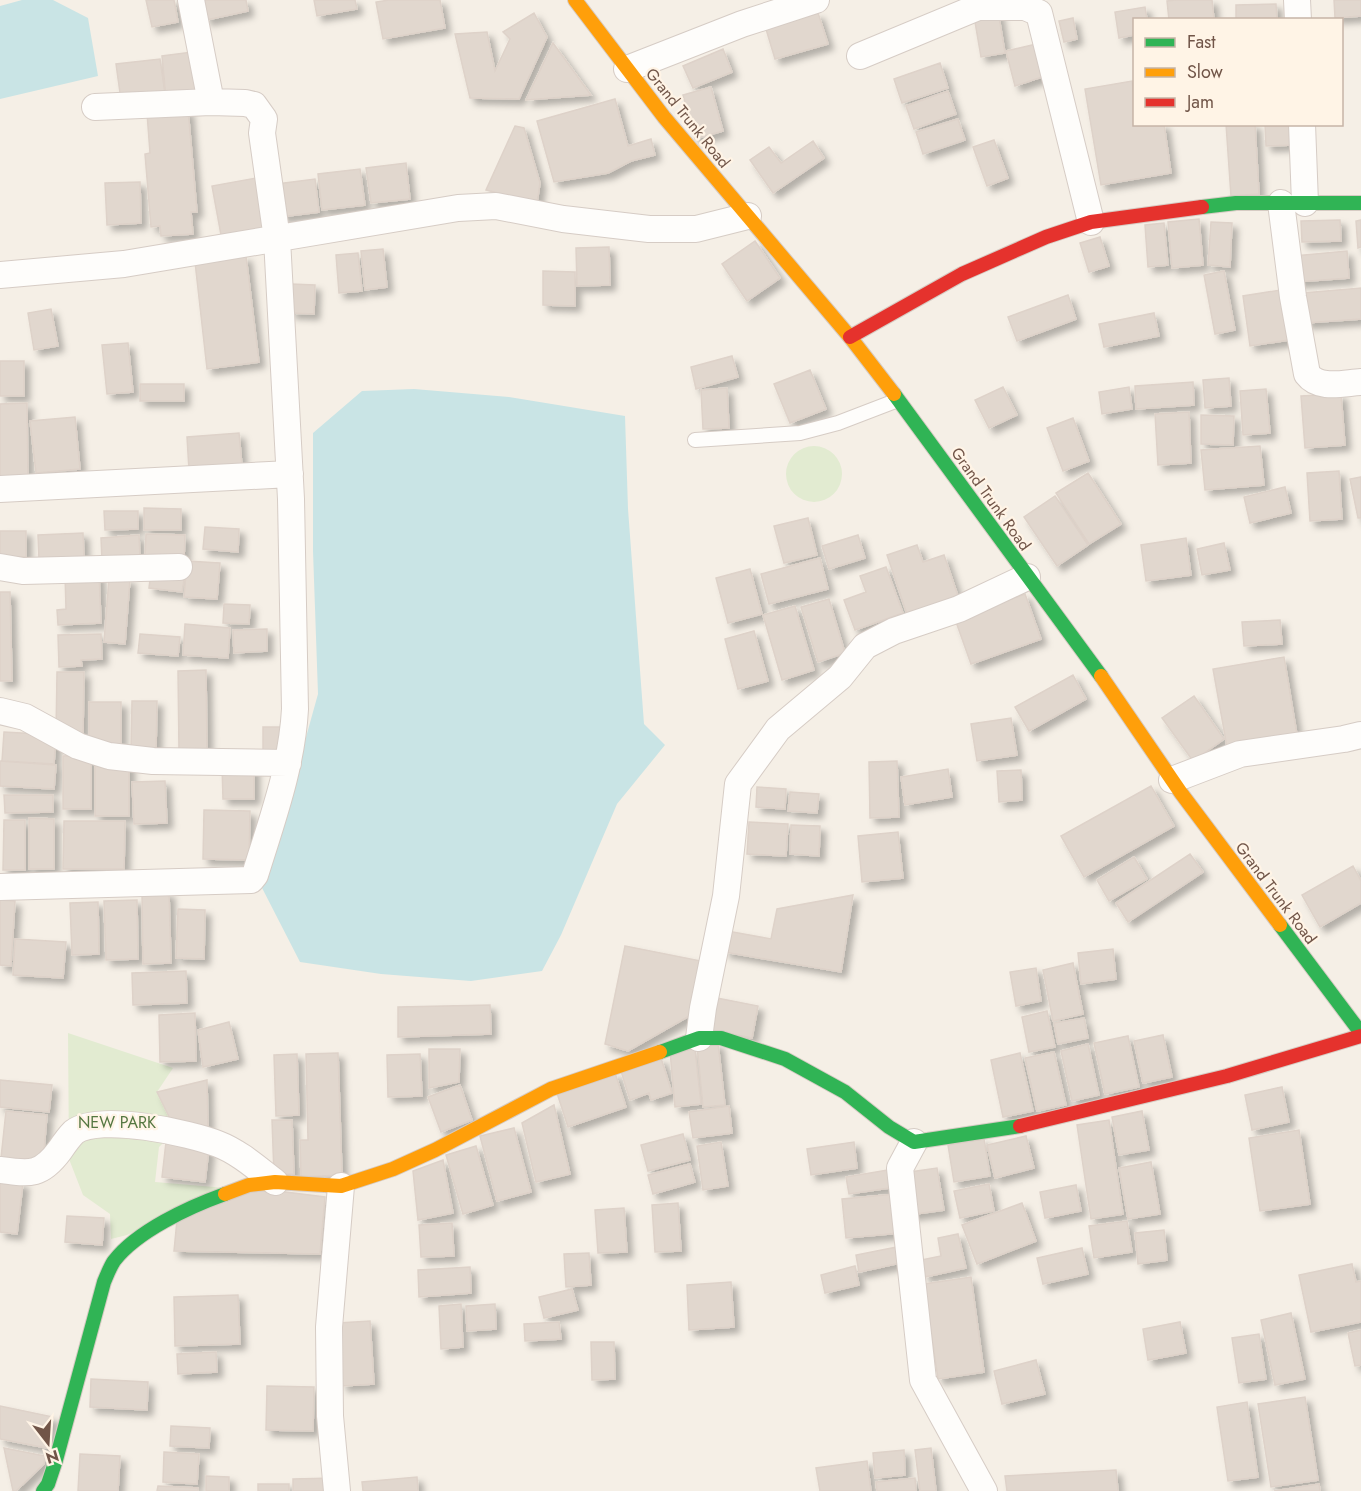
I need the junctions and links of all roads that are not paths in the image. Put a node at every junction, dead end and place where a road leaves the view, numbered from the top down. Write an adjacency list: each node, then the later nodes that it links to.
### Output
1 (190, 0): 8 (street)
2 (575, 0): 7 (street, Grand Trunk Road)
3 (816, 0): 7 (street)
4 (1297, 0): 5 (street)
5 (1298, 18)
6 (860, 56): 14 (street)
7 (627, 69): 13 (street, Grand Trunk Road)
8 (211, 102): 9 (street); 15 (street)
9 (95, 107)
10 (1302, 126): 11 (street)
11 (1293, 203): 12 (street); 14 (street); 18 (street)
12 (1361, 203)
13 (748, 216): 15 (street); 17 (street, Grand Trunk Road)
14 (1091, 222): 17 (street)
15 (277, 239): 16 (street); 21 (street)
16 (0, 275)
17 (850, 338): 19 (street, Grand Trunk Road)
18 (1361, 382)
19 (898, 400): 20 (lane); 25 (street, Grand Trunk Road)
20 (694, 440)
21 (290, 474): 22 (street); 28 (street)
22 (0, 489)
23 (0, 567): 24 (street)
24 (179, 567)
25 (1028, 577): 29 (street, Grand Trunk Road); 32 (street)
26 (0, 711): 28 (street)
27 (1361, 735): 29 (street)
28 (288, 763): 30 (street)
29 (1172, 780): 31 (street, Grand Trunk Road)
30 (0, 887)
31 (1361, 1034): 33 (street)
32 (699, 1038): 33 (street); 36 (street)
33 (914, 1142): 39 (street)
34 (0, 1170): 35 (street)
35 (275, 1182): 36 (street); 37 (street)
36 (341, 1186): 38 (street)
37 (43, 1491)
38 (337, 1491)
39 (984, 1491)

